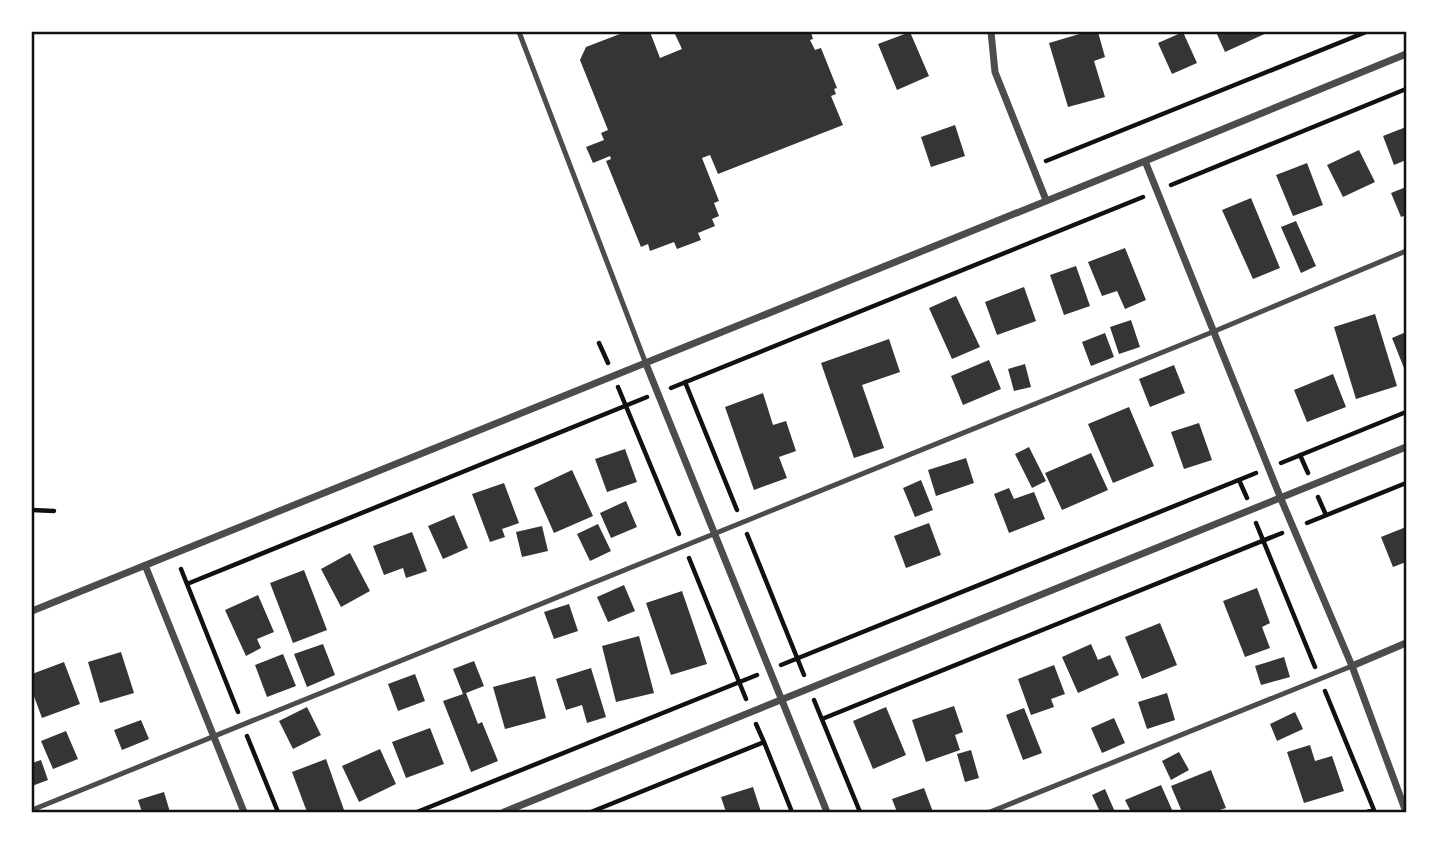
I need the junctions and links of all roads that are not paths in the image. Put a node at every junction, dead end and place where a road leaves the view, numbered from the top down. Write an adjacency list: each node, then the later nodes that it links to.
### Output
1 (519, 32): 8 (lane)
2 (991, 32): 5 (street)
3 (1406, 54): 4 (street)
4 (1145, 161): 5 (street); 7 (street)
5 (1046, 200): 8 (street)
6 (1406, 251): 7 (lane)
7 (1215, 331): 10 (street); 11 (lane)
8 (646, 364): 11 (street); 12 (street)
9 (1406, 447): 10 (street)
10 (1281, 499): 15 (street); 16 (street)
11 (713, 532): 16 (street); 17 (lane)
12 (145, 565): 13 (street); 17 (street)
13 (32, 611)
14 (1406, 643): 15 (street)
15 (1352, 666): 22 (lane); 23 (street)
16 (781, 700): 20 (street); 21 (street)
17 (214, 737): 18 (lane); 19 (street)
18 (32, 810)
19 (244, 813)
20 (503, 813)
21 (827, 813)
22 (990, 813)
23 (1406, 813)

